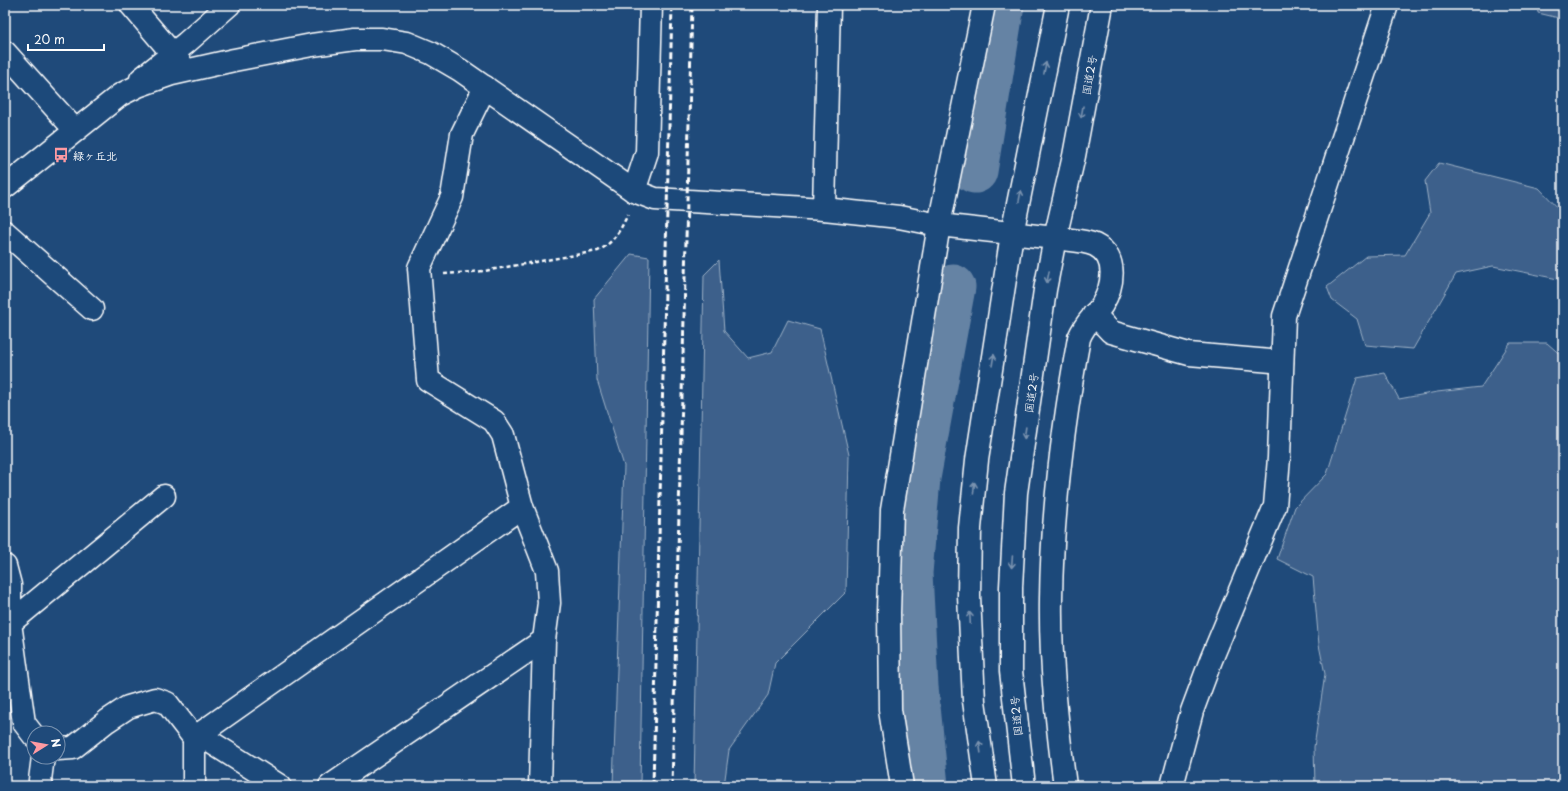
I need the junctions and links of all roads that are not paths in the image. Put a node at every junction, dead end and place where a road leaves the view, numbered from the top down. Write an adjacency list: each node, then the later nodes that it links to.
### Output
1 (131, 5): 10 (main road)
2 (229, 5): 10 (main road)
3 (651, 5): 16 (main road)
4 (829, 5): 17 (main road)
5 (984, 5): 18 (main road)
6 (1058, 5): 20 (main road, one-way to 6)
7 (1102, 5): 21 (main road, 国道2号, one-way to 21)
8 (1387, 5): 24 (main road)
9 (5, 52): 14 (main road)
10 (173, 54): 11 (main road); 13 (main road)
11 (187, 71): 12 (main road); 13 (main road)
12 (486, 87): 16 (main road); 26 (main road)
13 (120, 95): 14 (main road)
14 (75, 130): 15 (main road)
15 (5, 187)
16 (634, 191): 17 (main road)
17 (824, 209): 18 (main road)
18 (939, 225): 20 (main road); 39 (main road)
19 (5, 232): 22 (main road)
20 (1012, 234): 21 (main road); 40 (main road, one-way to 20)
21 (1055, 238): 23 (main road); 41 (main road, 国道2号, one-way to 41)
22 (92, 309)
23 (1094, 314): 24 (main road); 42 (main road)
24 (1282, 362): 43 (main road)
25 (164, 496): 28 (main road)
26 (522, 507): 29 (main road); 31 (main road)
27 (5, 566): 28 (main road)
28 (10, 623): 30 (main road)
29 (544, 640): 37 (main road); 38 (main road)
30 (26, 726)
31 (194, 738): 32 (main road); 35 (main road); 36 (main road)
32 (66, 748)
33 (42, 765): 34 (main road)
34 (42, 786)
35 (194, 786)
36 (280, 786)
37 (330, 786)
38 (540, 786)
39 (902, 786)
40 (986, 786)
41 (1024, 786)
42 (1065, 786)
43 (1172, 786)

